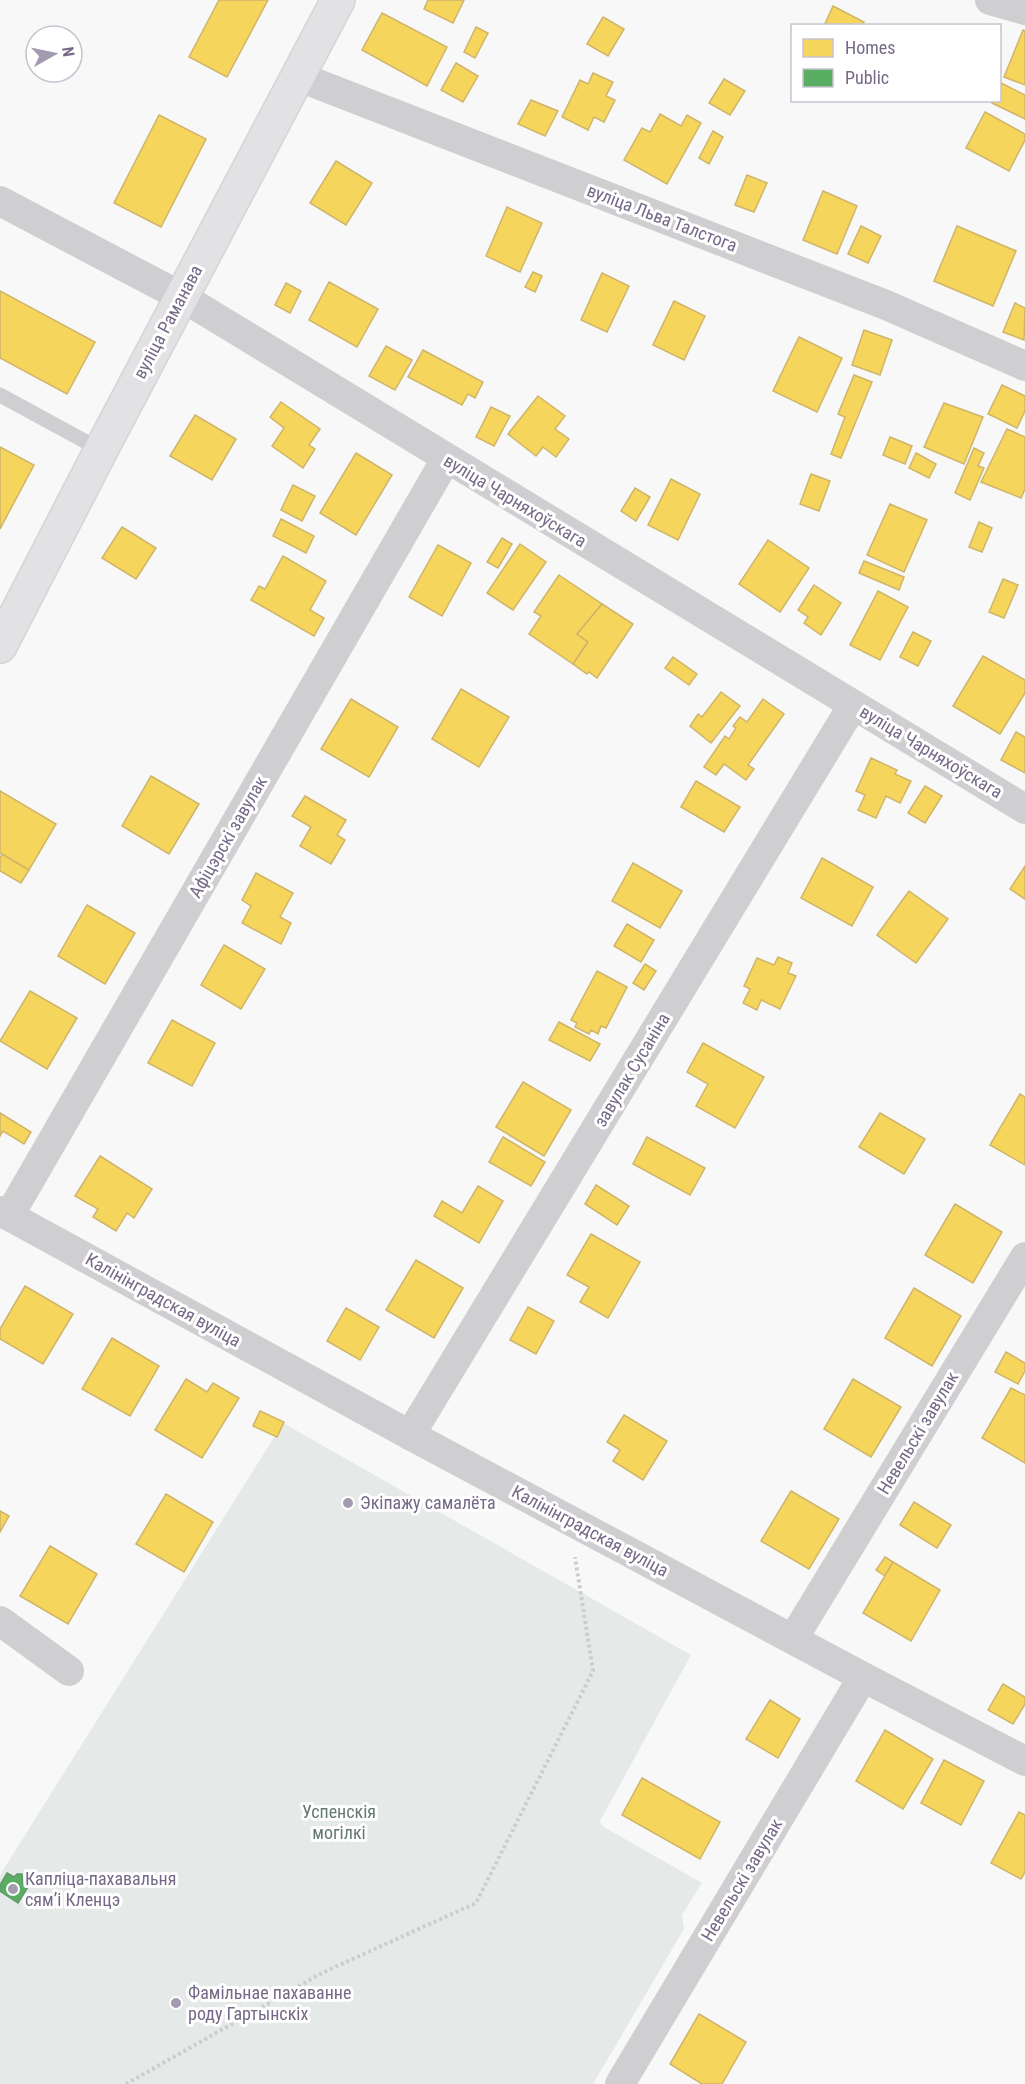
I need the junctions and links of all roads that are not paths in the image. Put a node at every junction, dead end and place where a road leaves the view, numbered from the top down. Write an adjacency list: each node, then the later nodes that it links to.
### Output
1 (338, 0): 4 (main road, вуліца Раманава)
2 (990, 0): 3 (street)
3 (1025, 10)
4 (297, 76): 6 (main road, вуліца Раманава); 7 (street, вуліца Льва Талстога)
5 (0, 201): 6 (street, вуліца Чарняхоўскага)
6 (182, 297): 9 (main road, вуліца Раманава); 10 (street, вуліца Чарняхоўскага)
7 (1025, 366)
8 (0, 395): 9 (lane)
9 (101, 450): 11 (main road, вуліца Раманава)
10 (446, 459): 12 (street, вуліца Чарняхоўскага); 14 (street, Афіцэрскі завулак)
11 (0, 646)
12 (853, 705): 13 (street, вуліца Чарняхоўскага); 16 (street, завулак Сусаніна)
13 (1025, 809)
14 (4, 1213): 16 (street, Калінінградская вуліца)
15 (1025, 1257): 18 (street, Невельскі завулак)
16 (410, 1435): 18 (street, Калінінградская вуліца)
17 (0, 1622): 19 (street)
18 (793, 1639): 20 (street, Калінінградская вуліца)
19 (69, 1671)
20 (863, 1677): 21 (street, Калінінградская вуліца); 22 (street, Невельскі завулак)
21 (1025, 1761)
22 (620, 2084)

